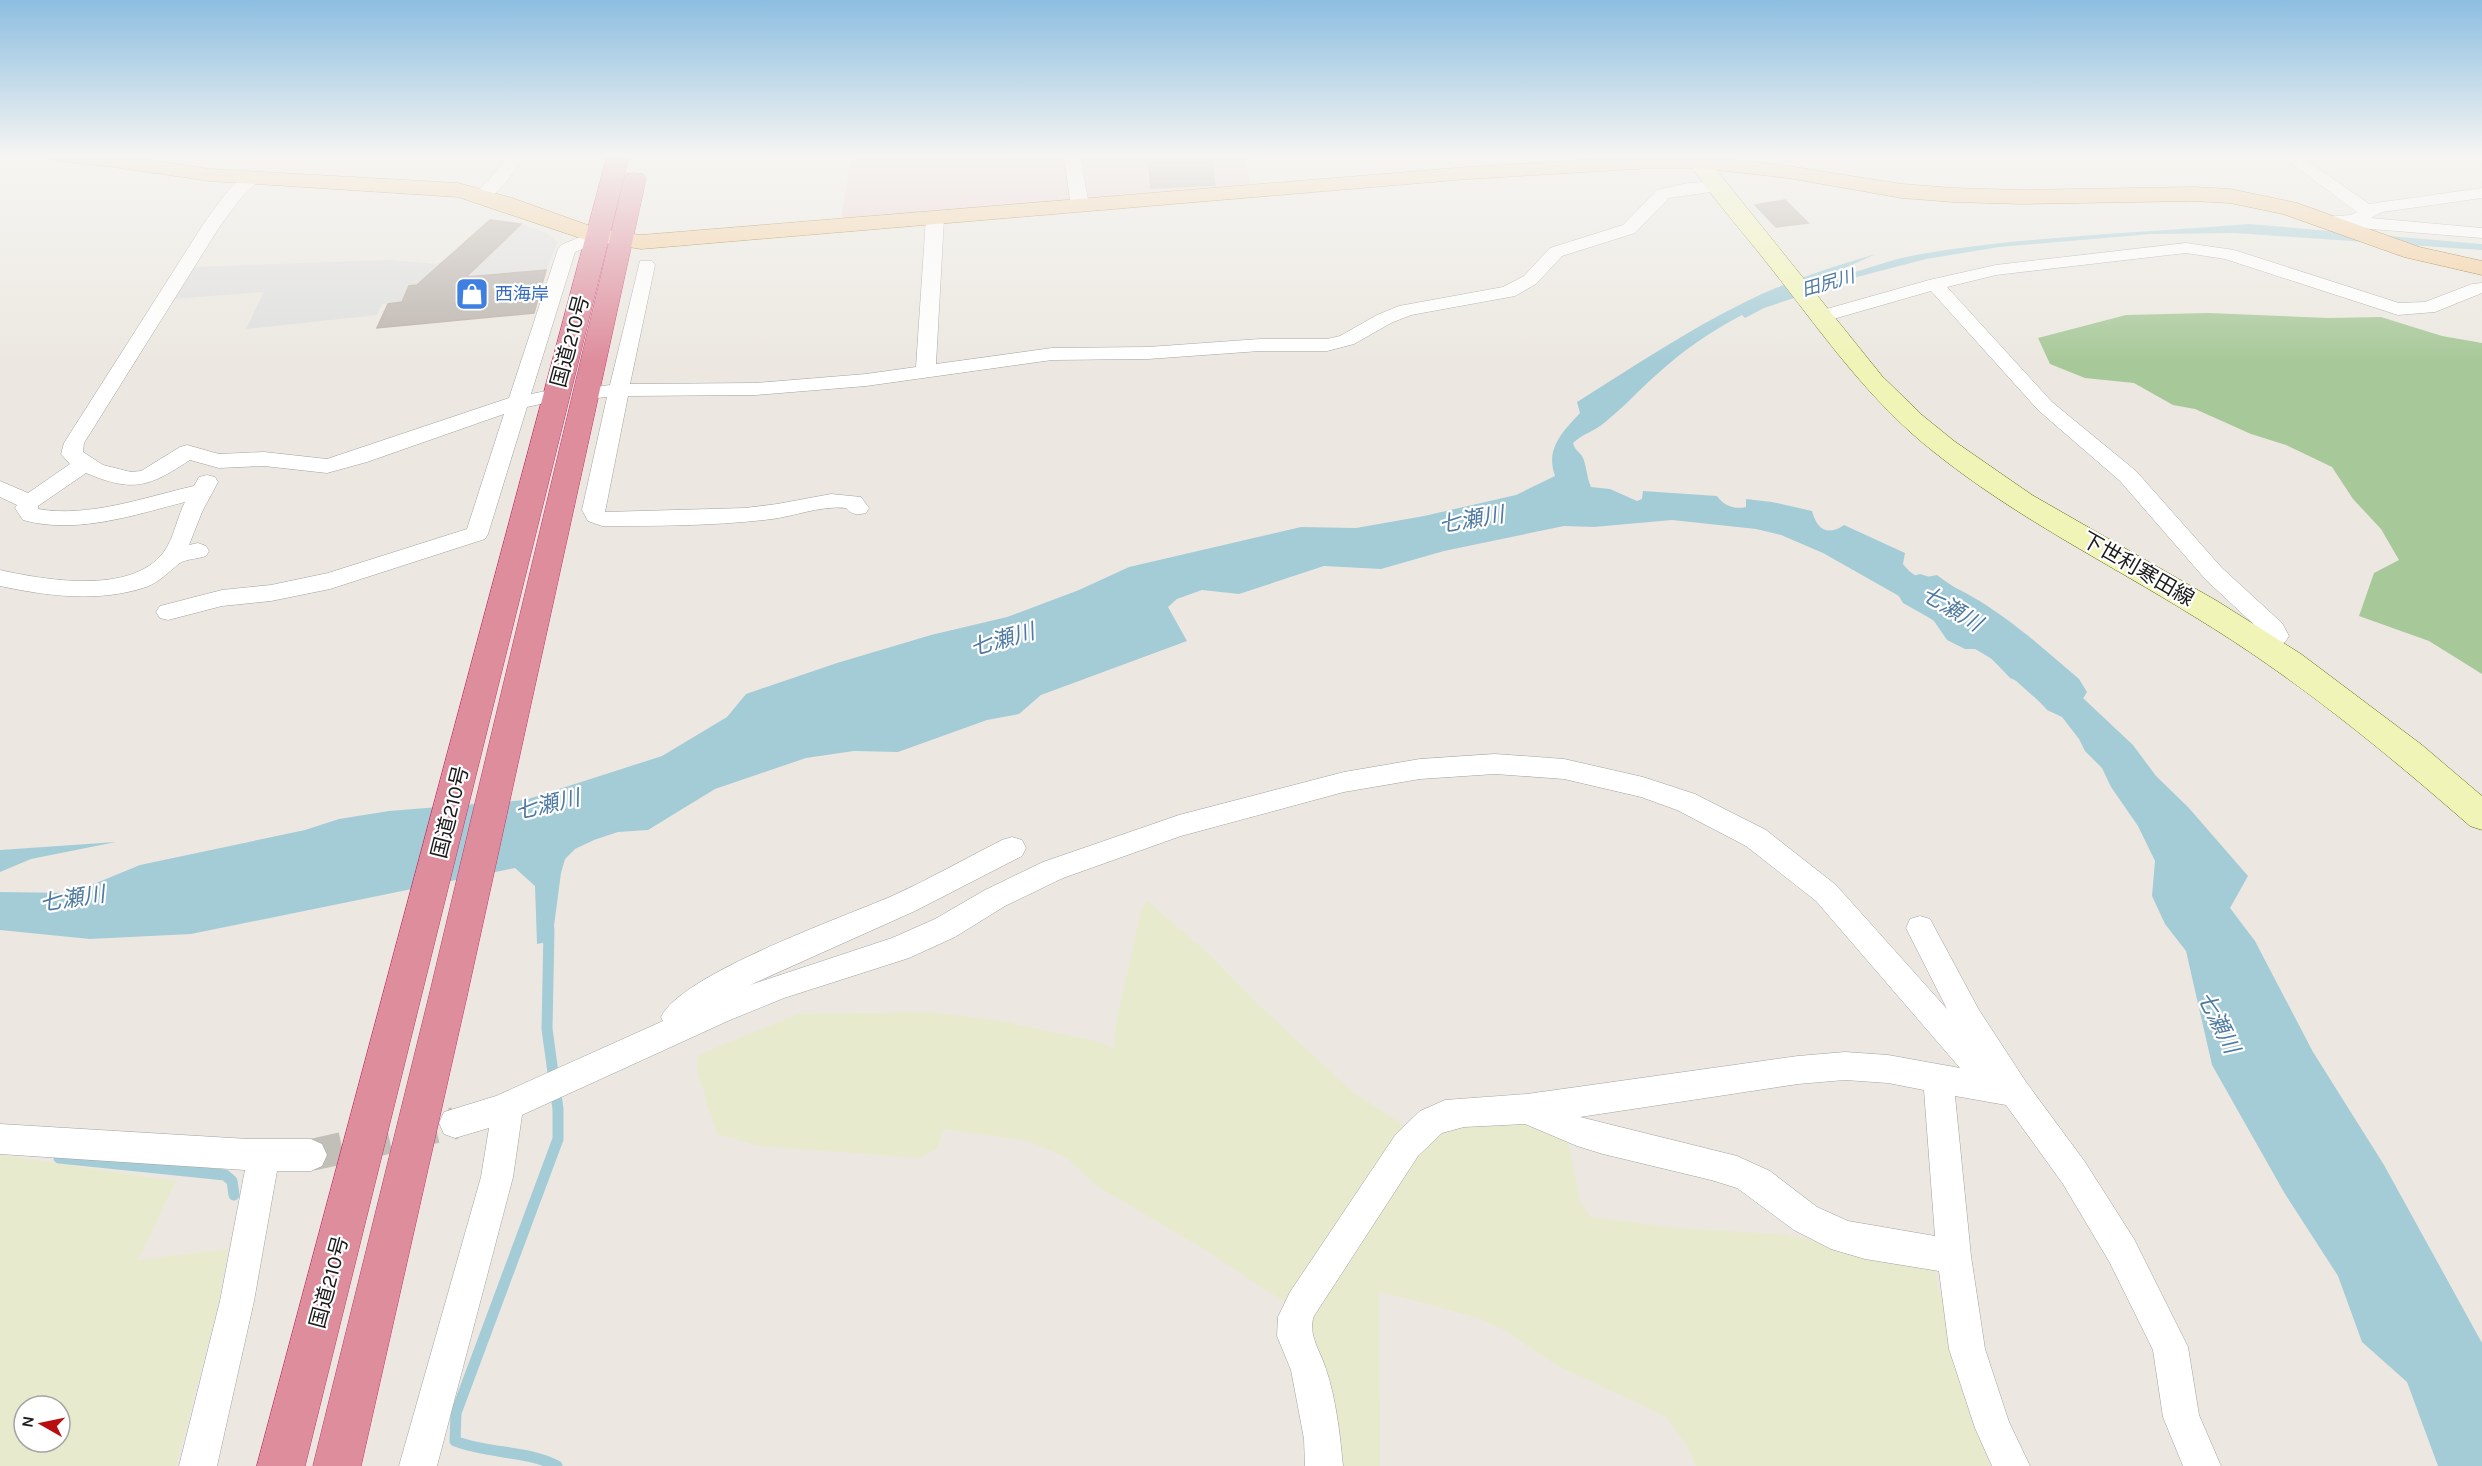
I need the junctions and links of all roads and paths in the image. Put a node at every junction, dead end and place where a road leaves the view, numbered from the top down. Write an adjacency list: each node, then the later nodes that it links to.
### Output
1 (211, 225): 23 (street)
2 (569, 225): 12 (main road)
3 (610, 225): 12 (highway, 国道210号)
4 (614, 225): 12 (highway, 国道210号)
5 (844, 225): 12 (main road)
6 (934, 225): 17 (street)
7 (1632, 225): 17 (street)
8 (1750, 225): 16 (main road, 下世利寒田線)
9 (2347, 225): 14 (main road)
10 (2375, 225): 11 (street)
11 (2482, 233)
12 (609, 239): 19 (highway, 国道210号); 20 (highway, 国道210号); 21 (street)
13 (646, 266): 18 (street)
14 (2481, 278): 15 (street)
15 (1935, 284): 16 (street); 32 (street)
16 (1818, 310): 32 (main road, 下世利寒田線)
17 (926, 371): 18 (street)
18 (619, 390): 19 (street); 27 (street)
19 (586, 393): 48 (highway, 国道210号)
20 (556, 395): 21 (street); 47 (highway, 国道210号)
21 (518, 402): 22 (street); 31 (street)
22 (219, 461): 23 (street); 25 (street)
23 (83, 465): 26 (street)
24 (0, 488): 26 (street)
25 (202, 491): 26 (street); 29 (street)
26 (29, 502)
27 (858, 508)
28 (198, 551): 29 (street)
29 (174, 555): 30 (street)
30 (0, 578)
31 (168, 612)
32 (2263, 644): 33 (main road, 下世利寒田線)
33 (2482, 816)
34 (1012, 848): 36 (street)
35 (1920, 928): 38 (street)
36 (651, 1039): 38 (street); 39 (street)
37 (1938, 1077): 38 (street); 40 (street); 45 (street)
38 (2015, 1092): 52 (street)
39 (508, 1106): 41 (street); 49 (street)
40 (1527, 1109): 45 (street); 50 (street)
41 (456, 1122)
42 (0, 1139): 43 (street)
43 (264, 1155): 44 (street); 46 (street)
44 (311, 1155)
45 (1954, 1256): 51 (street)
46 (198, 1466)
47 (281, 1466)
48 (337, 1466)
49 (418, 1466)
50 (1324, 1466)
51 (2011, 1466)
52 (2202, 1466)

